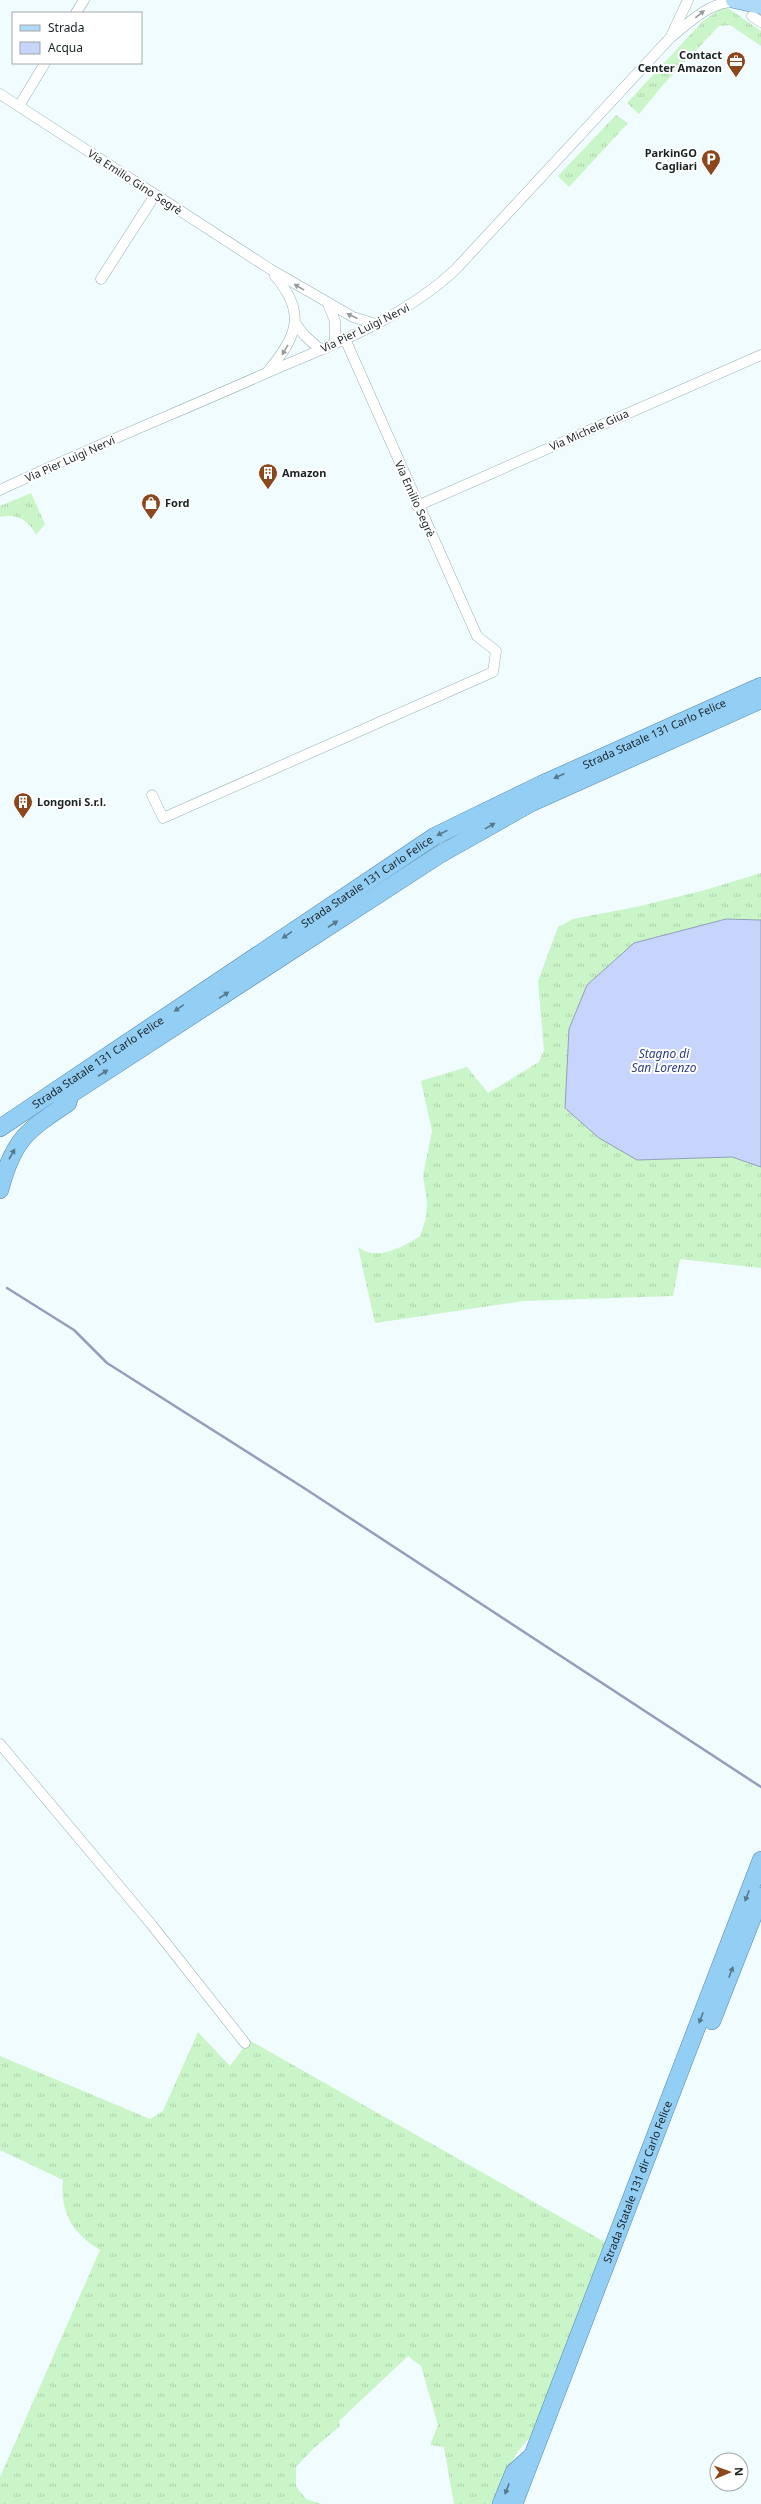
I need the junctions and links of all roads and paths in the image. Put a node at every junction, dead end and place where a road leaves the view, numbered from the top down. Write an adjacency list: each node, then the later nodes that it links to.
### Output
1 (84, 0): 5 (street)
2 (688, 0): 7 (street, Via Pier Luigi Nervi)
3 (735, 0): 4 (main road); 7 (street, Via Pier Luigi Nervi, one-way to 3)
4 (756, 11): 6 (street)
5 (77, 12)
6 (761, 22)
7 (670, 38): 16 (street, Via Pier Luigi Nervi)
8 (44, 64): 10 (street)
9 (0, 94): 10 (street, Via Emilio Gino Segrè)
10 (19, 106): 11 (street, Via Emilio Gino Segrè)
11 (155, 195): 12 (street, Via Emilio Gino Segrè); 13 (street)
12 (270, 270): 14 (street, one-way to 12); 15 (street)
13 (101, 279)
14 (328, 304): 16 (street, one-way to 14); 17 (street, Via Emilio Segrè)
15 (296, 323): 18 (street); 20 (street, one-way to 20)
16 (376, 324): 17 (street, Via Pier Luigi Nervi)
17 (340, 341): 18 (street, Via Pier Luigi Nervi); 24 (street, Via Emilio Segrè)
18 (321, 350): 20 (street, Via Pier Luigi Nervi)
19 (761, 355): 24 (street, Via Michele Giua)
20 (267, 373): 22 (street, Via Pier Luigi Nervi)
21 (0, 482): 22 (street)
22 (10, 485): 23 (street, Via Pier Luigi Nervi)
23 (0, 490)
24 (417, 506): 31 (street, Via Emilio Segrè)
25 (761, 682): 27 (highway)
26 (761, 686): 27 (highway, Strada Statale 131 Carlo Felice)
27 (743, 693): 33 (highway, Strada Statale 131 Carlo Felice, one-way to 33)
28 (761, 700): 30 (highway, Strada Statale 131 Carlo Felice)
29 (761, 711): 30 (highway)
30 (718, 719): 32 (highway, Strada Statale 131 Carlo Felice, one-way to 30)
31 (152, 795)
32 (70, 1095): 34 (highway, Strada Statale 131 Carlo Felice); 35 (highway, one-way to 32)
33 (0, 1128)
34 (0, 1141)
35 (0, 1190)
36 (0, 1744): 39 (street)
37 (761, 1860): 40 (highway, Strada Statale 131 dir Carlo Felice, one-way to 40)
38 (761, 1896): 43 (highway, Strada Statale 131 dir Carlo Felice, one-way to 38)
39 (246, 2043)
40 (534, 2455): 41 (highway, one-way to 41); 42 (highway, Strada Statale 131 dir Carlo Felice)
41 (501, 2504)
42 (514, 2504)
43 (523, 2504)

